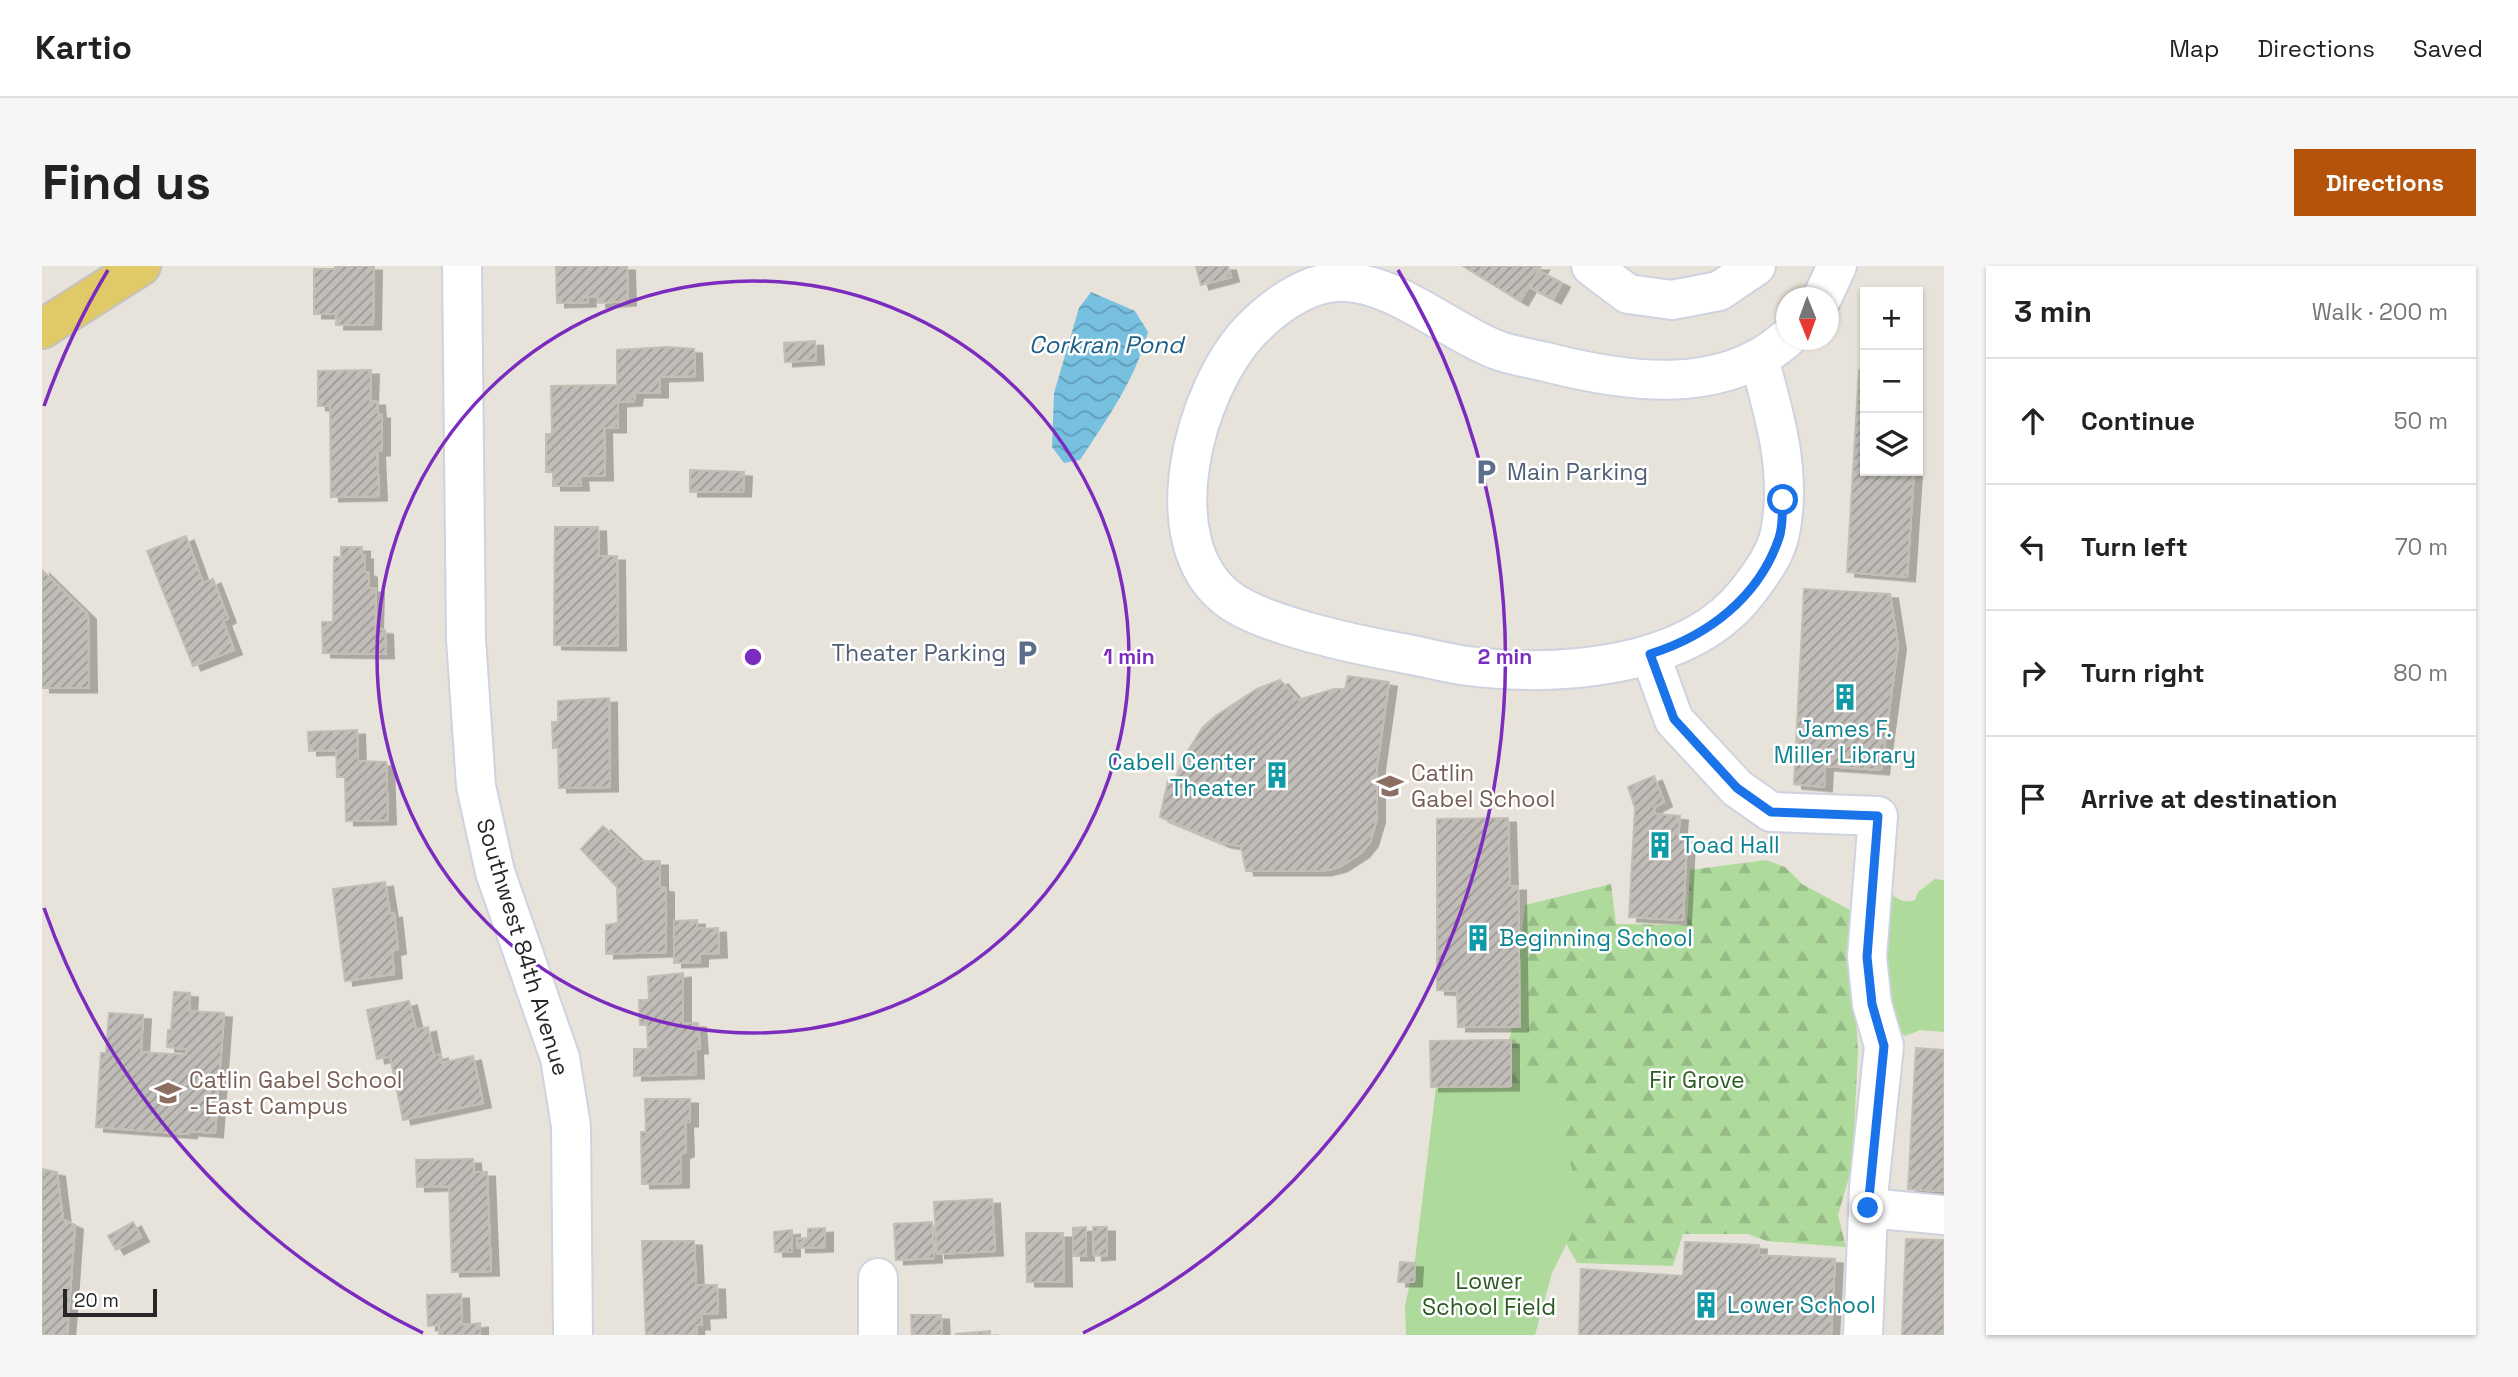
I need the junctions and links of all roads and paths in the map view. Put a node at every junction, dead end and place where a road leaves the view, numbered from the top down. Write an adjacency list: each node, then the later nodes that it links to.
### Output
1 (141, 266): 8 (main road)
2 (462, 266): 14 (street, Southwest 84th Avenue)
3 (1591, 266): 4 (street)
4 (1756, 266)
5 (1837, 266): 7 (street)
6 (1320, 276): 9 (street); 10 (street)
7 (1827, 287)
8 (42, 329)
9 (1773, 349): 10 (street)
10 (1650, 654): 11 (street)
11 (1868, 1208): 12 (street); 16 (street)
12 (1944, 1215)
13 (878, 1278): 15 (street)
14 (573, 1335)
15 (878, 1335)
16 (1863, 1335)

